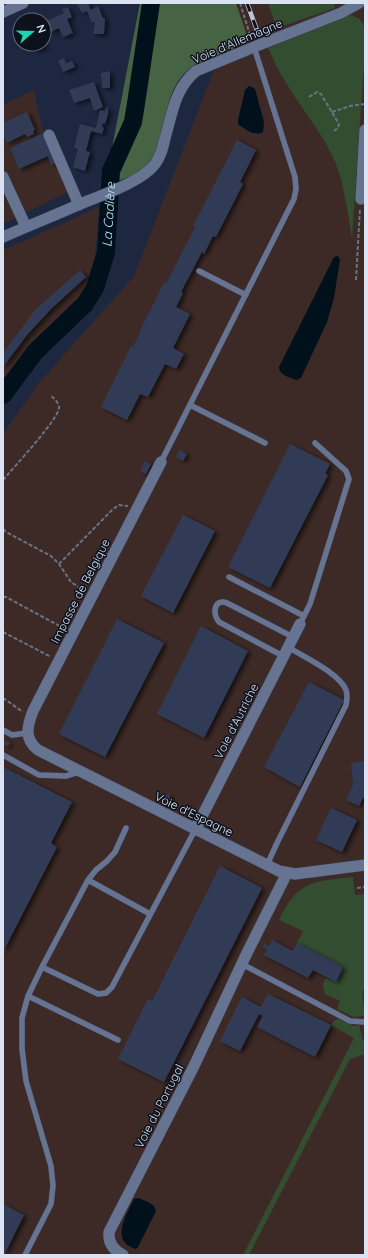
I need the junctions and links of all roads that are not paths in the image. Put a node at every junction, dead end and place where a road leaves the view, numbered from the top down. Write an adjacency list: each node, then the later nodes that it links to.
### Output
1 (24, 3): 3 (street)
2 (359, 3): 4 (street, Voie d'Allemagne)
3 (3, 12)
4 (254, 47): 9 (street, Voie d'Allemagne); 13 (lane)
5 (365, 130): 8 (street)
6 (49, 135): 9 (street)
7 (3, 177): 10 (street)
8 (363, 199)
9 (78, 205): 10 (street, Voie d'Allemagne)
10 (26, 227): 11 (street, Voie d'Allemagne)
11 (3, 237)
12 (199, 271): 13 (lane)
13 (246, 295): 14 (lane)
14 (190, 405): 15 (lane); 17 (lane)
15 (265, 443)
16 (315, 444): 19 (lane)
17 (161, 462): 23 (street, Impasse de Belgique)
18 (229, 577): 19 (lane)
19 (302, 620): 20 (street, Voie d'Autriche)
20 (293, 637): 21 (street, Voie d'Autriche); 21 (lane)
21 (286, 652): 27 (street, Voie d'Autriche); 28 (lane)
22 (3, 730): 23 (lane)
23 (27, 734): 25 (street, Voie d'Espagne)
24 (3, 755): 25 (lane)
25 (80, 771): 27 (street, Voie d'Espagne)
26 (126, 828): 31 (lane)
27 (195, 830): 28 (street, Voie d'Espagne); 32 (lane)
28 (267, 865): 30 (street, Voie d'Espagne)
29 (365, 865): 30 (street, Voie d'Espagne)
30 (286, 873): 33 (street, Voie du Portugal)
31 (88, 880): 32 (lane); 34 (lane)
32 (150, 914): 34 (lane)
33 (242, 964): 36 (lane); 39 (street, Voie du Portugal)
34 (42, 967): 35 (lane)
35 (28, 996): 37 (lane); 38 (lane)
36 (365, 1022)
37 (118, 1040)
38 (25, 1255)
39 (123, 1255)

